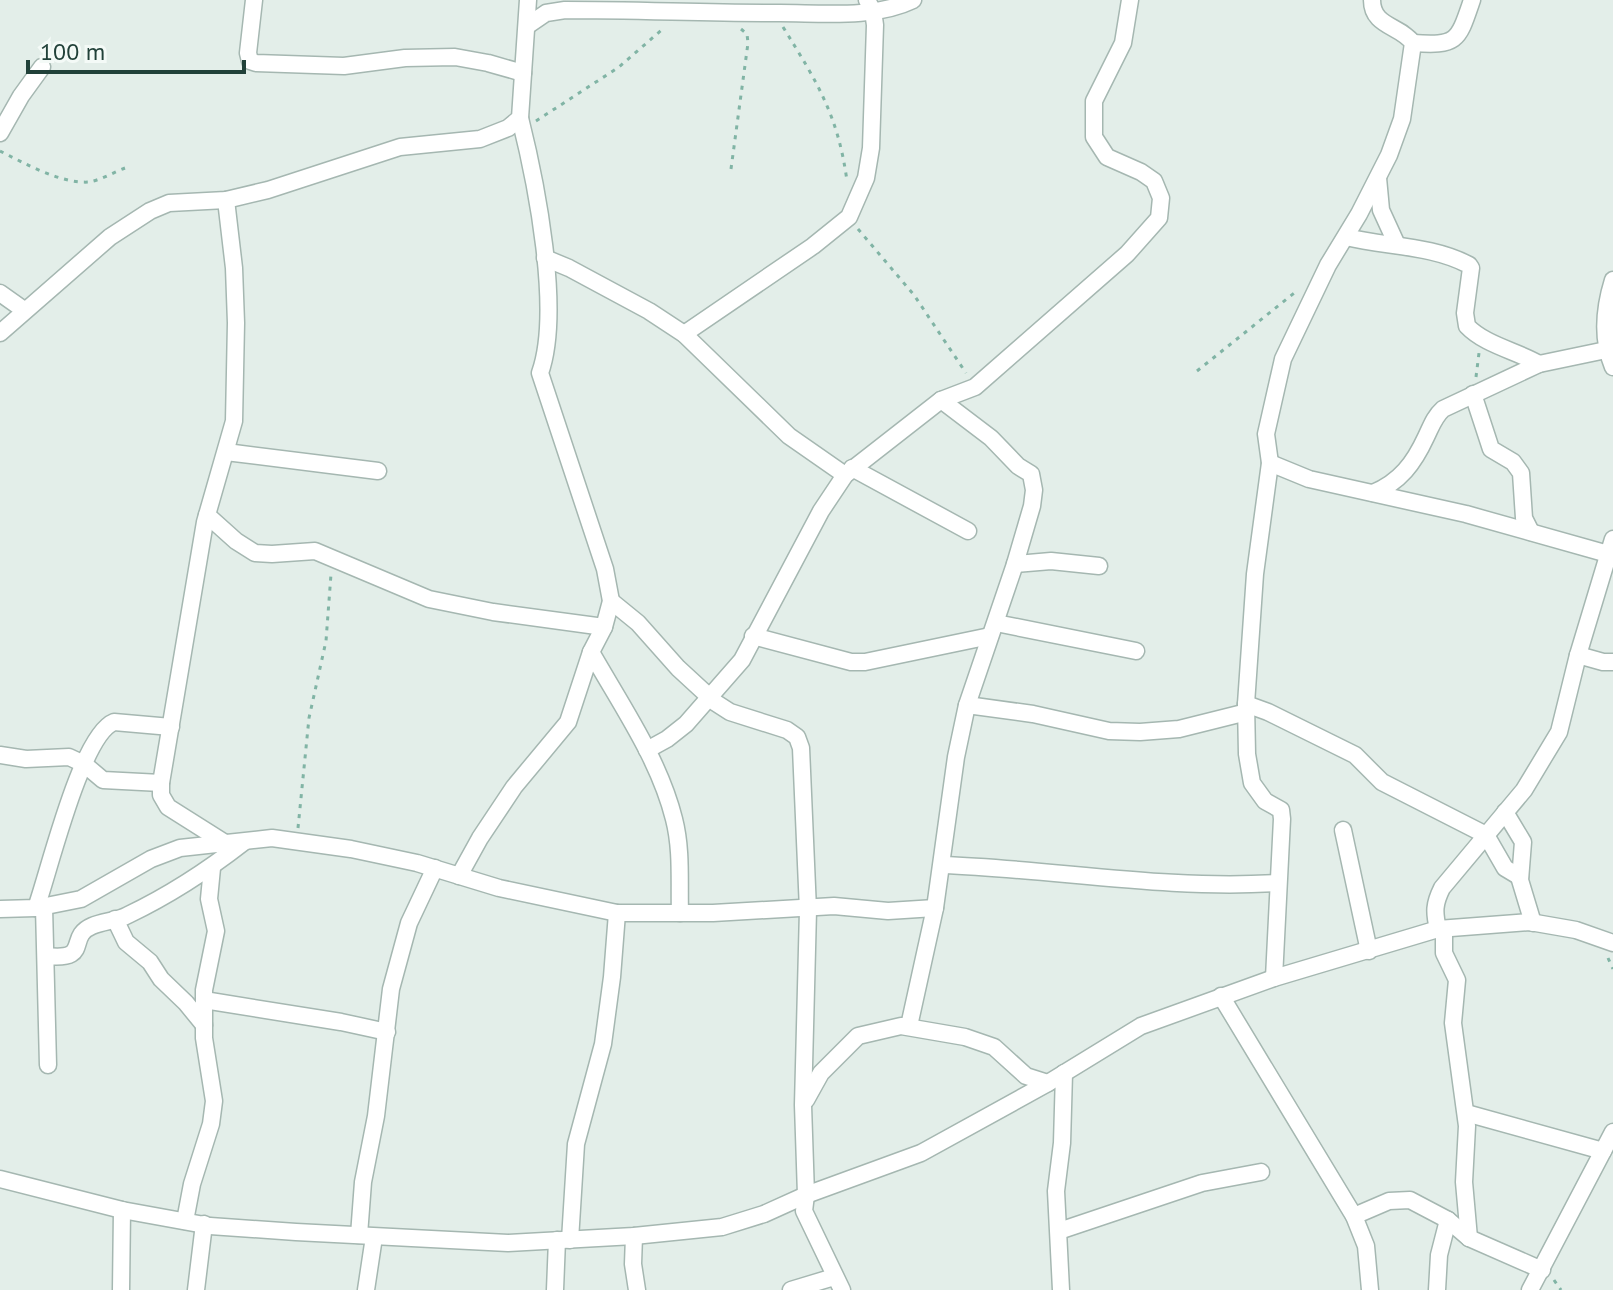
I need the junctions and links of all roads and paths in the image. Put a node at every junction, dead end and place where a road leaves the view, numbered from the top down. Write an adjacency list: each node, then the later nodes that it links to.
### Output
1 (254, 0): 14 (street)
2 (528, 0): 11 (street)
3 (913, 0): 7 (street)
4 (1130, 0): 39 (street)
5 (1372, 0): 12 (street)
6 (1472, 0): 12 (street)
7 (870, 5): 9 (street); 23 (street)
8 (680, 13): 10 (street); 11 (street); 15 (path)
9 (775, 13): 10 (street); 21 (path)
10 (723, 14): 19 (path)
11 (527, 26): 14 (street)
12 (1413, 43): 20 (street)
13 (42, 67): 16 (street)
14 (523, 73): 15 (street)
15 (521, 124): 22 (street); 26 (street)
16 (0, 133)
17 (0, 151): 18 (path)
18 (125, 168)
19 (731, 169)
20 (1378, 176): 24 (street); 25 (street)
21 (848, 188)
22 (226, 200): 31 (street); 42 (street)
23 (849, 217): 33 (street); 39 (path)
24 (1346, 237): 25 (street); 28 (street)
25 (1397, 245): 34 (street)
26 (545, 258): 33 (street); 54 (street)
27 (1613, 280): 30 (street)
28 (1320, 281): 38 (path); 43 (street)
29 (0, 293): 31 (street)
30 (1611, 298): 35 (street)
31 (24, 310): 32 (street)
32 (0, 333)
33 (684, 334): 45 (street)
34 (1482, 337): 36 (street); 40 (path)
35 (1606, 350): 36 (street); 37 (street)
36 (1539, 364): 40 (street)
37 (1613, 367)
38 (1197, 371)
39 (975, 387): 41 (street)
40 (1473, 394): 46 (street); 49 (street)
41 (941, 400): 45 (street); 52 (street)
42 (226, 452): 44 (street); 47 (street)
43 (1270, 463): 46 (street); 64 (street)
44 (378, 471)
45 (849, 471): 48 (street); 57 (street)
46 (1373, 493): 49 (street)
47 (207, 515): 51 (street); 65 (street)
48 (968, 531)
49 (1531, 532): 50 (street)
50 (1611, 546): 60 (street)
51 (332, 557): 55 (street); 73 (path)
52 (1015, 564): 53 (street); 56 (street)
53 (1099, 566)
54 (611, 601): 55 (street); 62 (street)
55 (604, 627): 59 (street)
56 (993, 629): 57 (street); 58 (street); 63 (street)
57 (753, 636): 62 (street)
58 (1136, 651)
59 (591, 652): 66 (street); 79 (street)
60 (1578, 655): 61 (street); 70 (street)
61 (1613, 662)
62 (710, 696): 66 (street); 85 (street)
63 (967, 705): 64 (street); 76 (street)
64 (1246, 708): 72 (street); 81 (street)
65 (171, 727): 68 (street); 69 (street)
66 (647, 750): 87 (street)
67 (0, 755): 68 (street)
68 (84, 764): 69 (street); 82 (street)
69 (161, 783): 75 (street)
70 (1505, 812): 72 (street); 80 (street)
71 (1343, 830): 92 (street)
72 (1486, 835): 80 (street); 90 (street)
73 (297, 840): 74 (street); 78 (street)
74 (246, 841): 75 (street); 77 (street)
75 (225, 843): 82 (street)
76 (943, 865): 81 (street); 83 (street)
77 (212, 868): 88 (street); 96 (street)
78 (435, 868): 79 (street); 99 (street)
79 (459, 876): 86 (street)
80 (1520, 877): 89 (street)
81 (1277, 883): 94 (street)
82 (40, 908): 84 (street); 93 (street)
83 (935, 908): 85 (street); 98 (street)
84 (0, 909)
85 (808, 910): 87 (street); 103 (street)
86 (617, 913): 87 (street); 119 (street)
87 (680, 913)
88 (115, 919): 93 (street); 97 (street)
89 (1533, 923): 90 (street); 91 (street)
90 (1441, 929): 92 (street); 104 (street)
91 (1613, 943)
92 (1369, 951): 94 (street)
93 (46, 956): 100 (street)
94 (1274, 978): 95 (street)
95 (1221, 996): 101 (street); 111 (street)
96 (204, 1000): 97 (street); 99 (street)
97 (204, 1025): 113 (street)
98 (909, 1026): 102 (street); 103 (street)
99 (387, 1032): 116 (street)
100 (48, 1065)
101 (1064, 1073): 102 (street); 115 (street)
102 (1048, 1083): 109 (street)
103 (803, 1105): 109 (street)
104 (1466, 1113): 106 (street); 118 (street)
105 (1613, 1132): 106 (street)
106 (1603, 1151): 120 (street)
107 (1261, 1172): 115 (street)
108 (0, 1179): 110 (street)
109 (806, 1195): 117 (street); 121 (street)
110 (122, 1210): 113 (street); 122 (street)
111 (1354, 1216): 112 (street); 129 (street)
112 (1448, 1220): 118 (street); 130 (street)
113 (185, 1221): 114 (street)
114 (204, 1224): 116 (street); 123 (street)
115 (1059, 1231): 128 (street)
116 (367, 1236): 119 (street); 124 (street)
117 (634, 1236): 119 (street); 126 (street)
118 (1469, 1238): 120 (street)
119 (563, 1240): 125 (street)
120 (1542, 1270): 131 (street)
121 (838, 1283): 127 (street)
122 (121, 1290)
123 (196, 1290)
124 (366, 1290)
125 (555, 1290)
126 (637, 1290)
127 (791, 1290)
128 (1061, 1290)
129 (1370, 1290)
130 (1437, 1290)
131 (1530, 1290)

